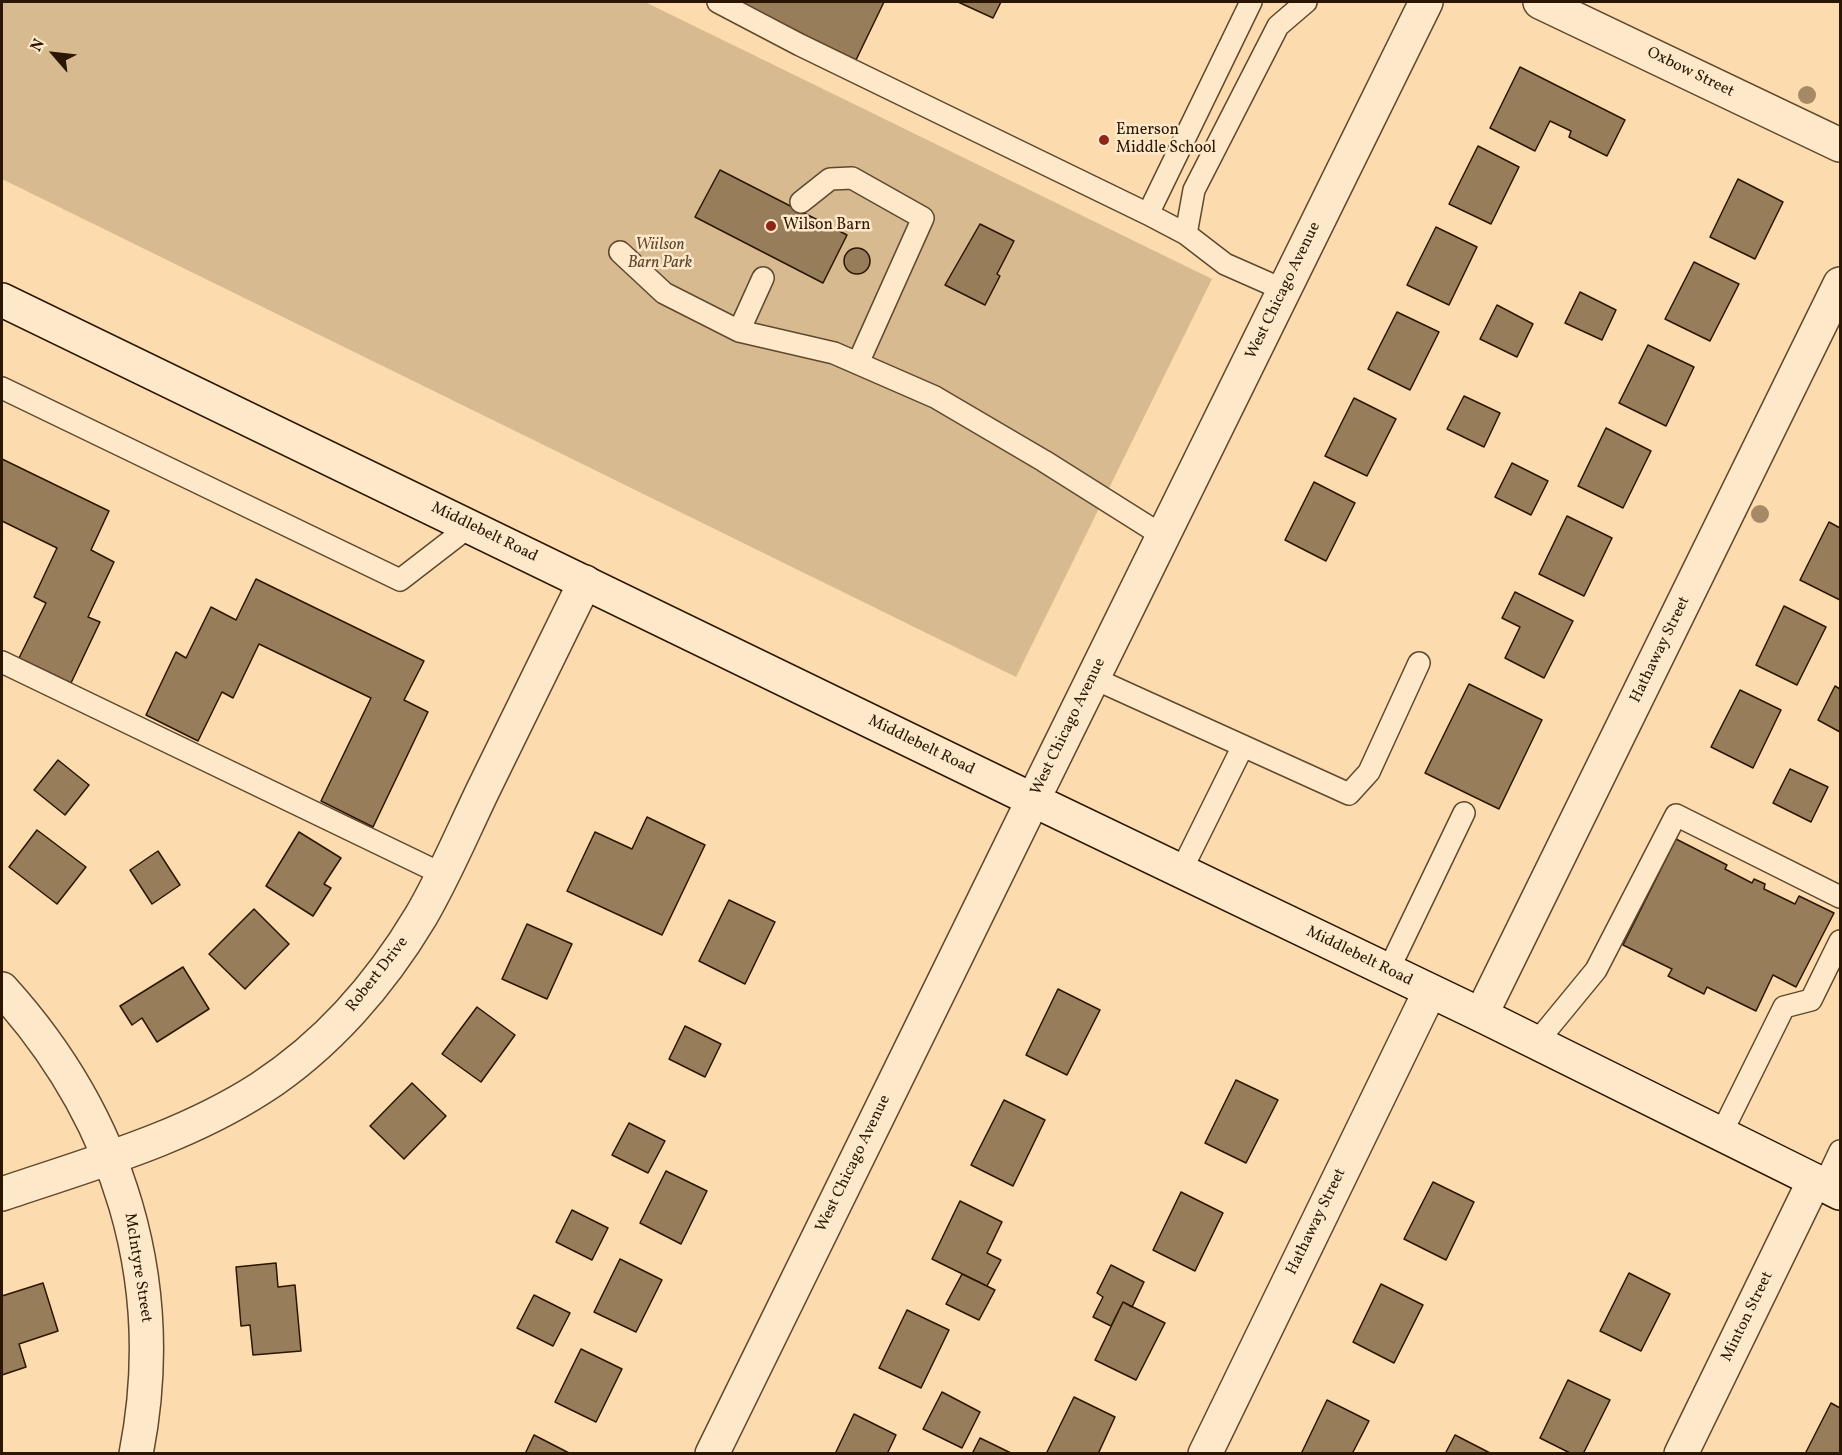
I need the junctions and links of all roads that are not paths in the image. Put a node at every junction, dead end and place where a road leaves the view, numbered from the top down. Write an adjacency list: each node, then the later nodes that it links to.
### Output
1 (718, 2): 8 (lane)
2 (1251, 2): 8 (lane)
3 (1306, 2): 9 (lane)
4 (1426, 2): 13 (street, West Chicago Avenue)
5 (1540, 2): 6 (street, Oxbow Street)
6 (1840, 145)
7 (801, 202): 16 (lane)
8 (1148, 214): 9 (lane)
9 (1186, 234): 13 (lane)
10 (620, 252): 15 (lane)
11 (763, 278): 15 (lane)
12 (1840, 284): 34 (street, Hathaway Street)
13 (1284, 290): 19 (street, West Chicago Avenue)
14 (2, 300): 18 (street, Middlebelt Road)
15 (740, 331): 16 (lane)
16 (858, 363): 19 (lane)
17 (2, 388): 18 (lane)
18 (470, 526): 20 (street, Middlebelt Road)
19 (1163, 536): 23 (street, West Chicago Avenue)
20 (585, 582): 25 (street, Middlebelt Road); 28 (street, Robert Drive)
21 (2, 662): 28 (lane)
22 (1419, 663): 24 (lane)
23 (1093, 678): 24 (lane); 25 (street, West Chicago Avenue)
24 (1243, 746): 27 (lane)
25 (1033, 800): 27 (street, Middlebelt Road); 43 (street, West Chicago Avenue)
26 (1464, 813): 31 (lane)
27 (1181, 871): 31 (street, Middlebelt Road)
28 (442, 874): 38 (street, Robert Drive)
29 (1840, 897): 35 (lane)
30 (1840, 941): 36 (lane)
31 (1388, 971): 33 (street, Middlebelt Road)
32 (2, 989): 38 (street, McIntyre Street)
33 (1430, 991): 34 (street, Middlebelt Road); 44 (street, Hathaway Street)
34 (1481, 1016): 35 (street, Middlebelt Road)
35 (1536, 1042): 36 (street, Middlebelt Road)
36 (1721, 1134): 39 (street, Middlebelt Road)
37 (1840, 1151): 39 (lane)
38 (108, 1158): 40 (street, Robert Drive); 42 (street, McIntyre Street)
39 (1826, 1186): 41 (street, Minton Street)
40 (2, 1194)
41 (1686, 1452)
42 (136, 1454)
43 (712, 1454)
44 (1205, 1454)

